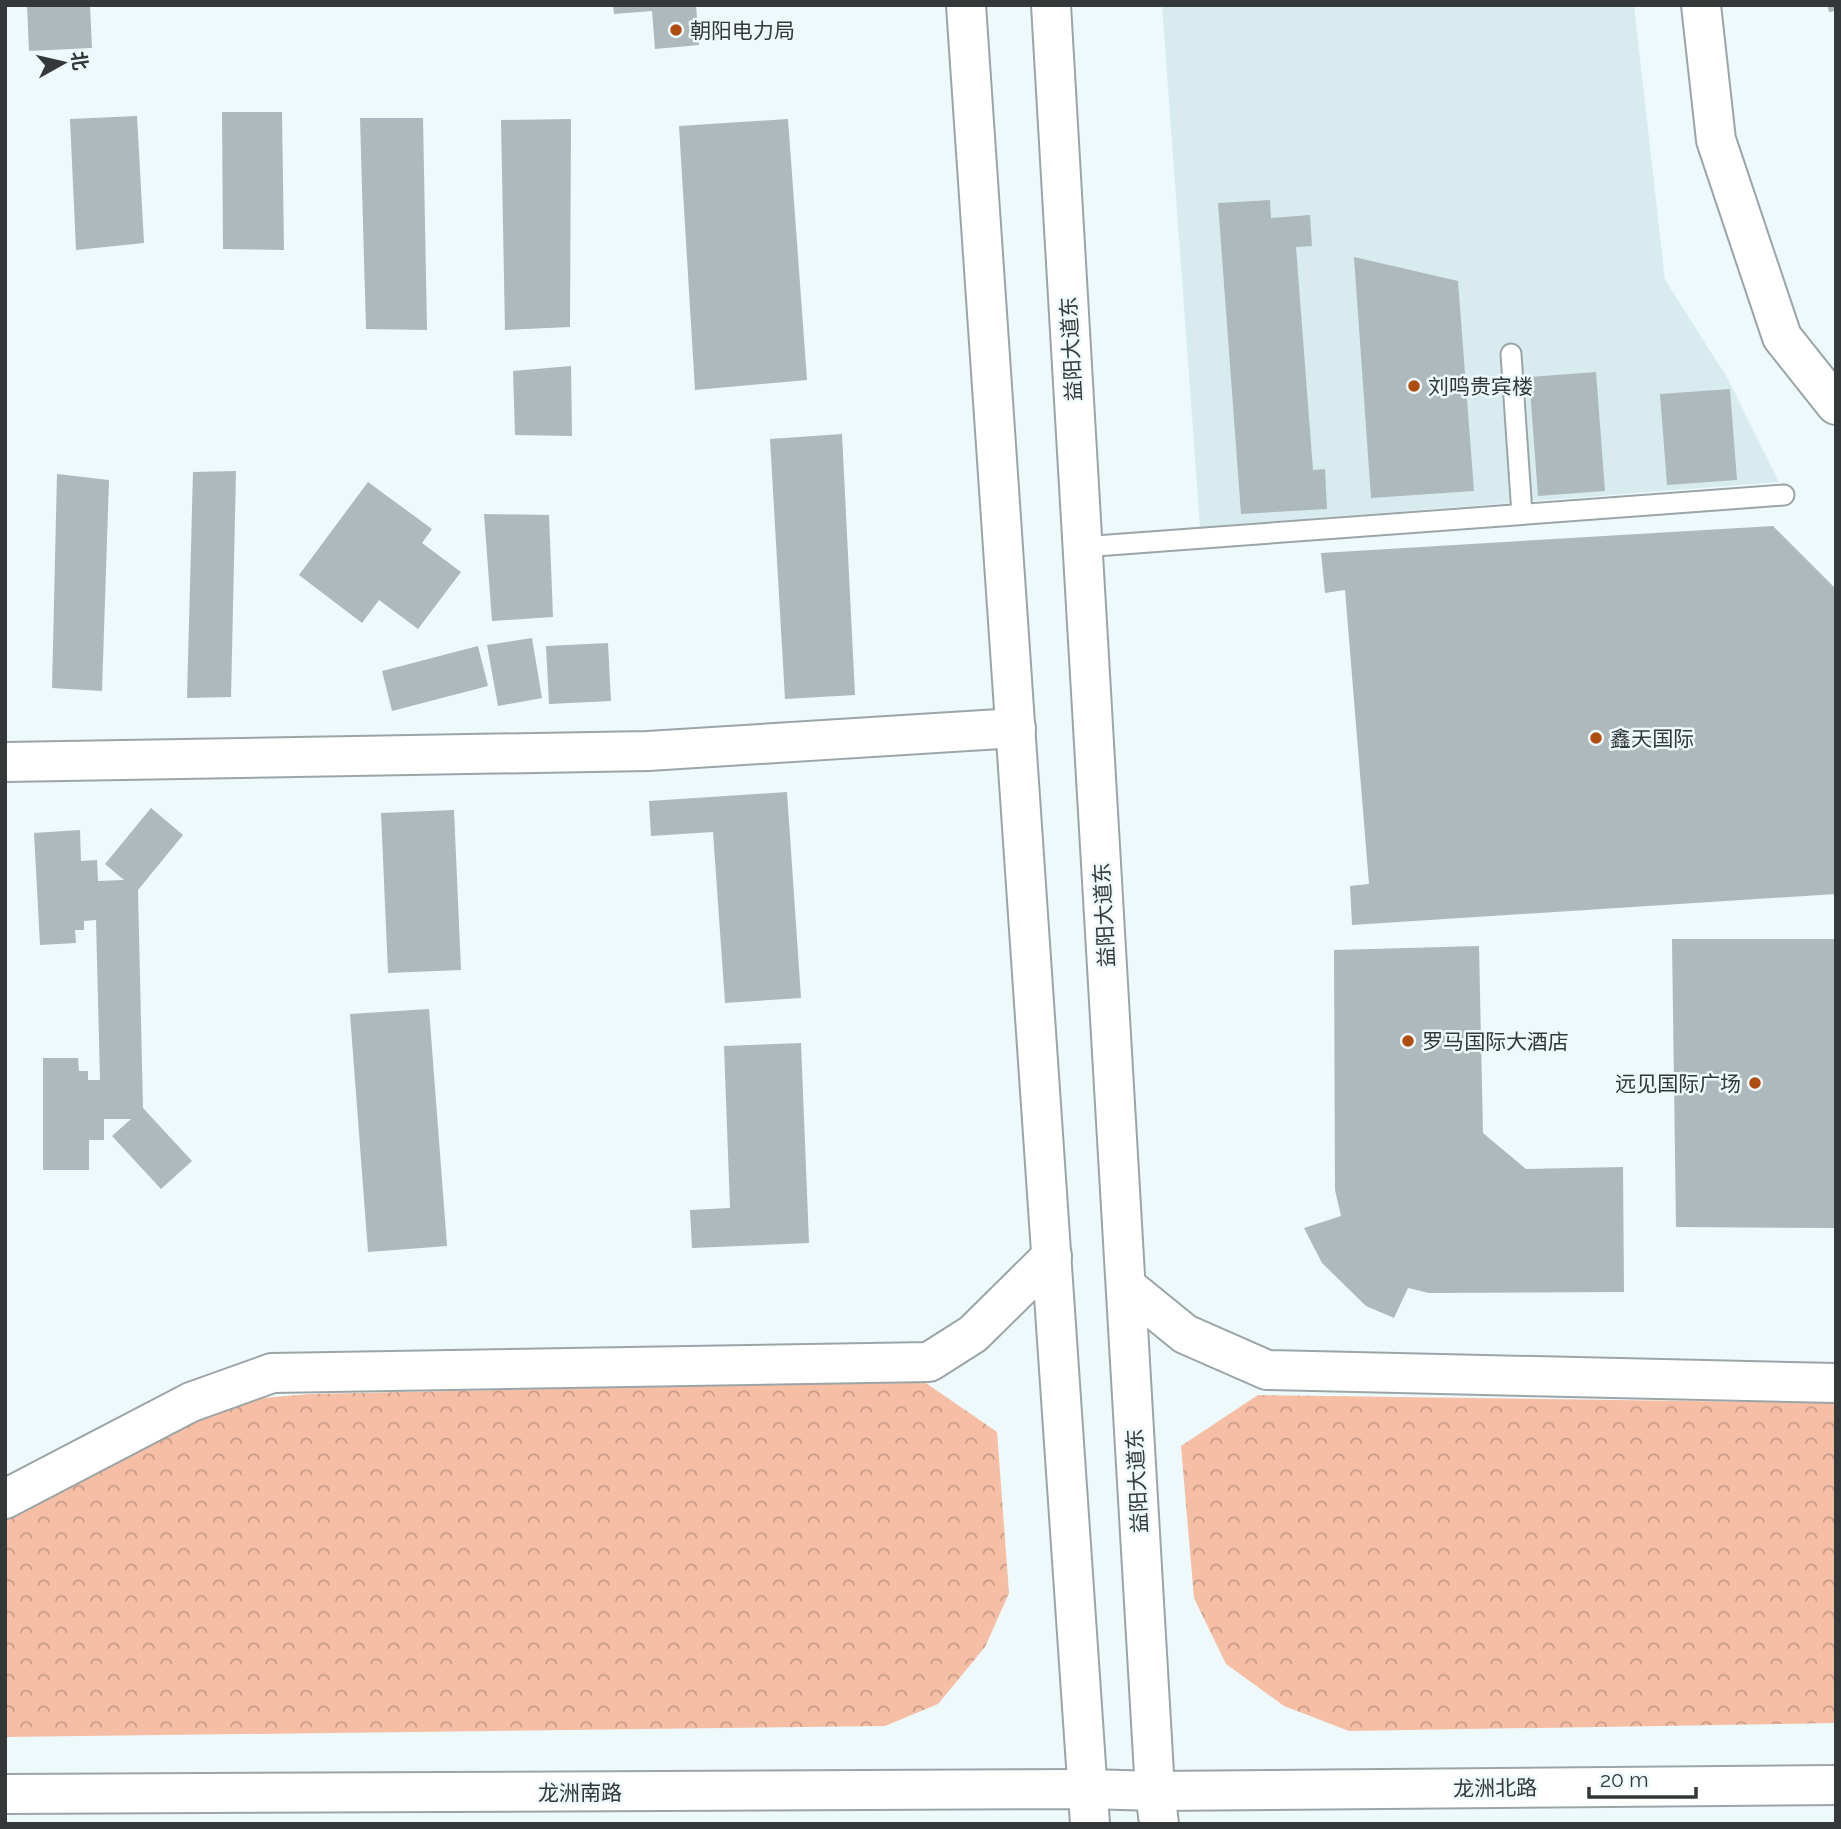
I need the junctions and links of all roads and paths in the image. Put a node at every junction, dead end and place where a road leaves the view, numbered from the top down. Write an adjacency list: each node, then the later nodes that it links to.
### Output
1 (966, 5): 9 (main road)
2 (1051, 5): 8 (main road, 益阳大道东)
3 (1701, 5): 5 (main road)
4 (1511, 355): 7 (lane)
5 (1836, 405)
6 (1784, 495): 7 (lane)
7 (1522, 514): 8 (lane)
8 (1082, 547): 12 (main road, 益阳大道东)
9 (1016, 728): 10 (main road); 11 (main road)
10 (5, 762)
11 (1052, 1256): 14 (main road); 17 (main road)
12 (1126, 1286): 13 (main road); 18 (main road, 益阳大道东)
13 (1836, 1383)
14 (5, 1499)
15 (1836, 1785): 18 (main road, 龙洲北路)
16 (5, 1794): 17 (main road, 龙洲南路)
17 (1090, 1807): 18 (main road, 龙洲南路)
18 (1157, 1807)

